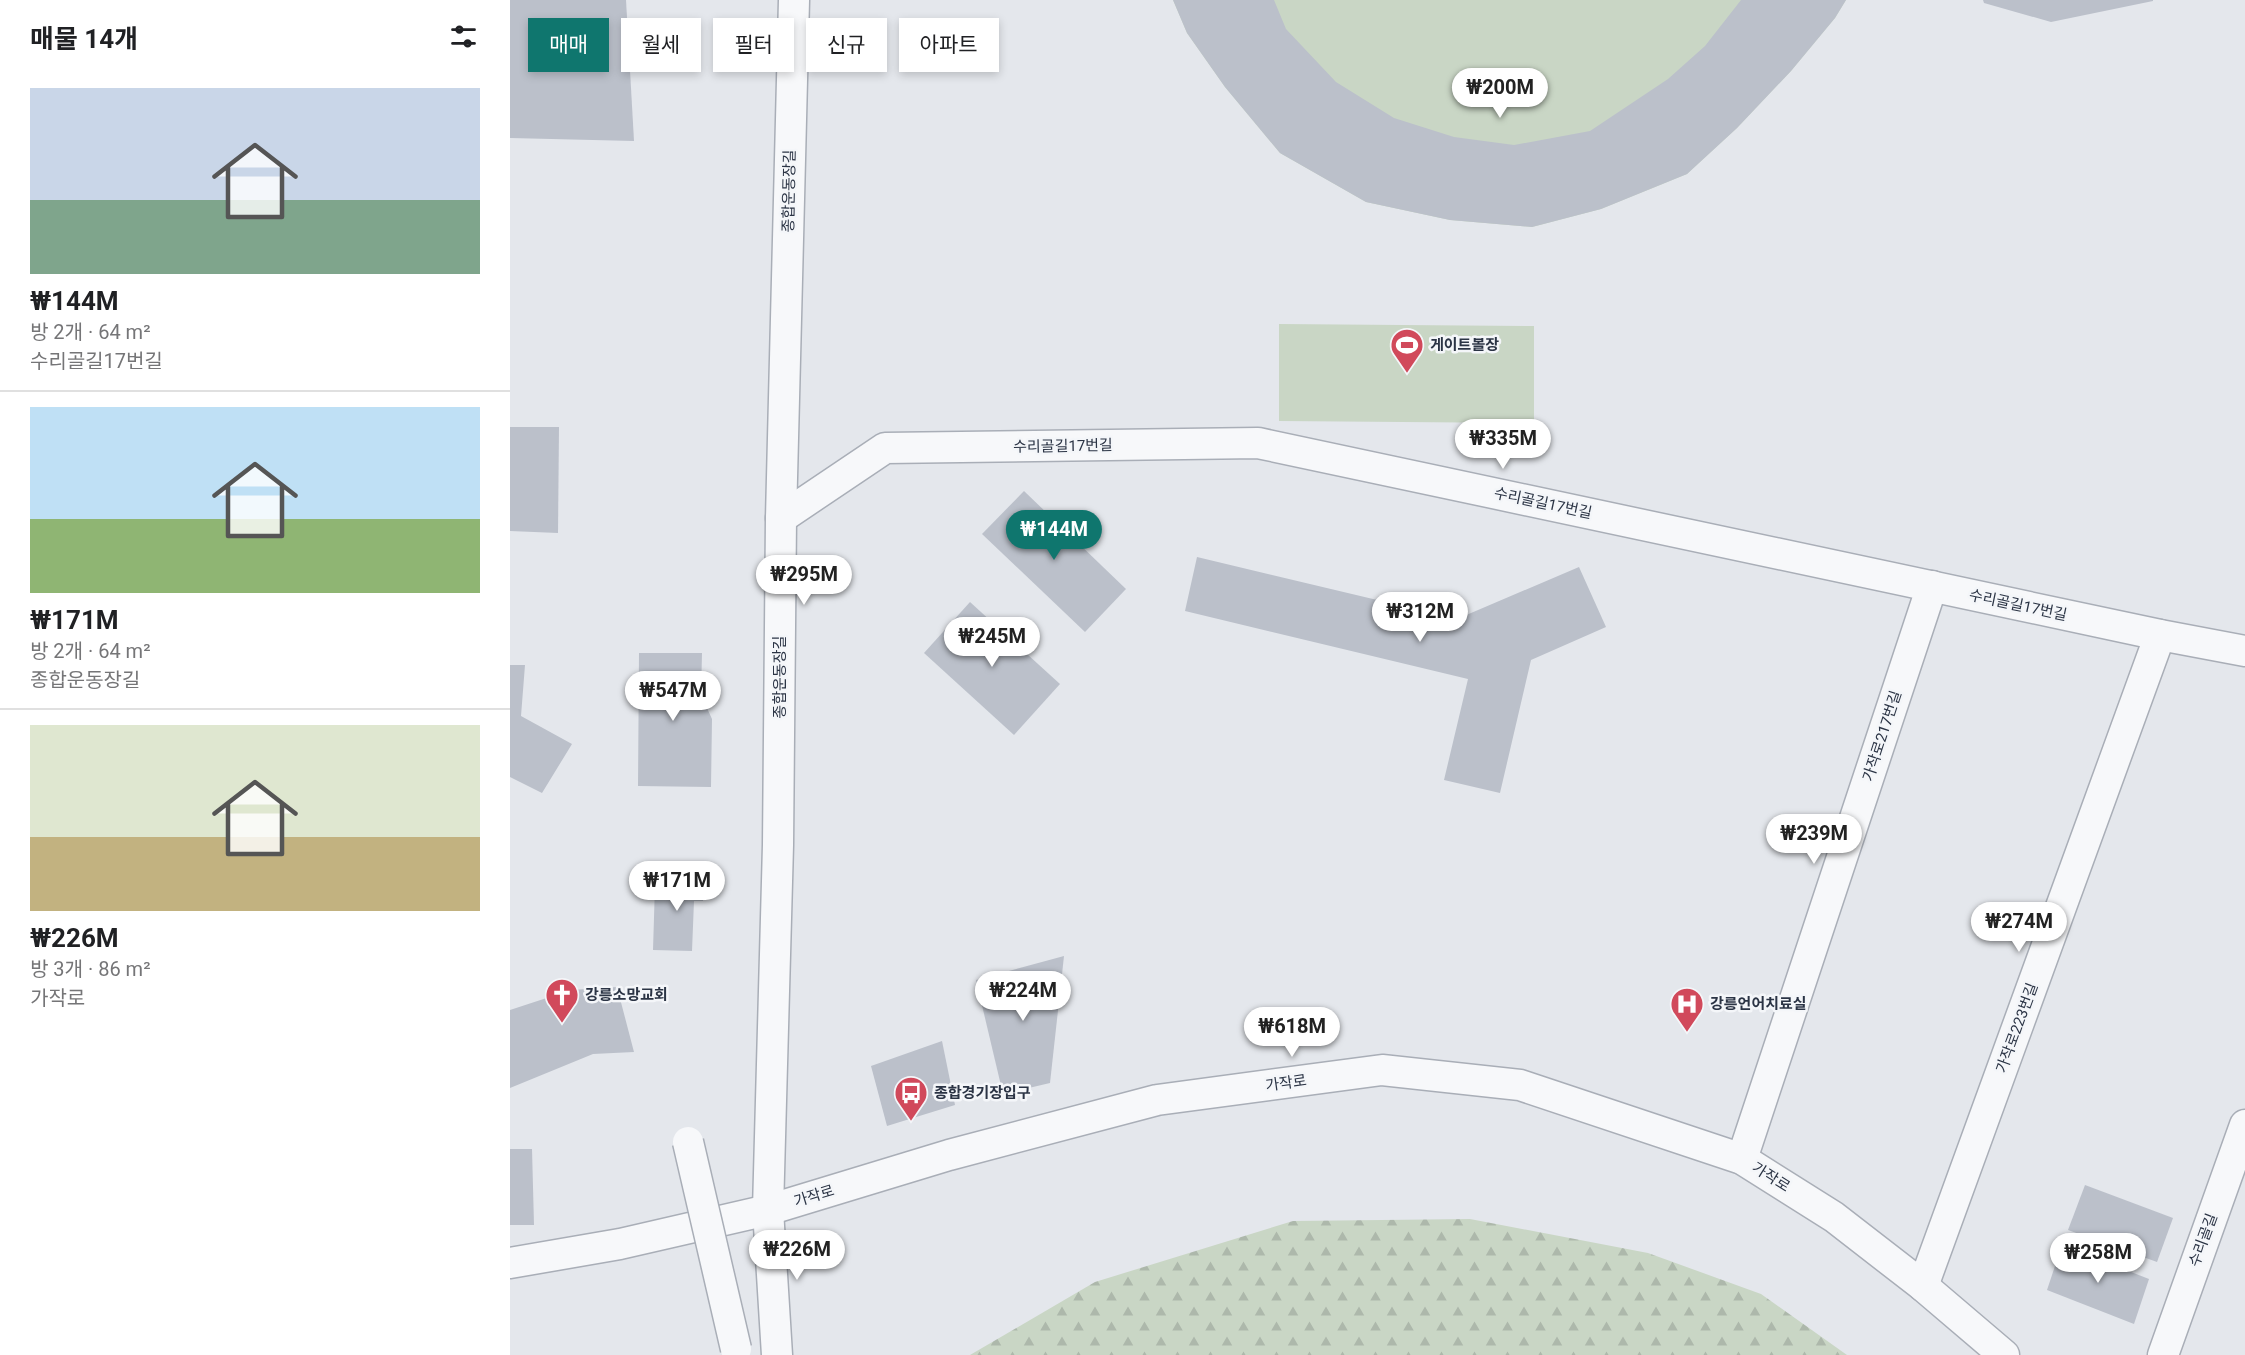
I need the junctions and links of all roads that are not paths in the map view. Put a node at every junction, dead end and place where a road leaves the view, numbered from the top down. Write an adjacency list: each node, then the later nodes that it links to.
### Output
1 (794, 0): 2 (street, 종합운동장길)
2 (781, 518): 3 (street, 수리골길17번길); 9 (street, 종합운동장길)
3 (1932, 586): 4 (street, 수리골길17번길); 8 (street, 가작로217번길)
4 (2160, 635): 5 (street, 수리골길17번길); 11 (street, 가작로223번길)
5 (2245, 651)
6 (2245, 1125): 15 (street, 수리골길)
7 (688, 1142): 12 (street, bridge)
8 (1742, 1159): 9 (street, 가작로); 11 (street, 가작로)
9 (768, 1210): 10 (street, 가작로); 13 (street, 종합운동장길)
10 (510, 1263)
11 (1923, 1286): 14 (street, 가작로)
12 (735, 1352)
13 (777, 1355)
14 (2004, 1355)
15 (2163, 1355)

